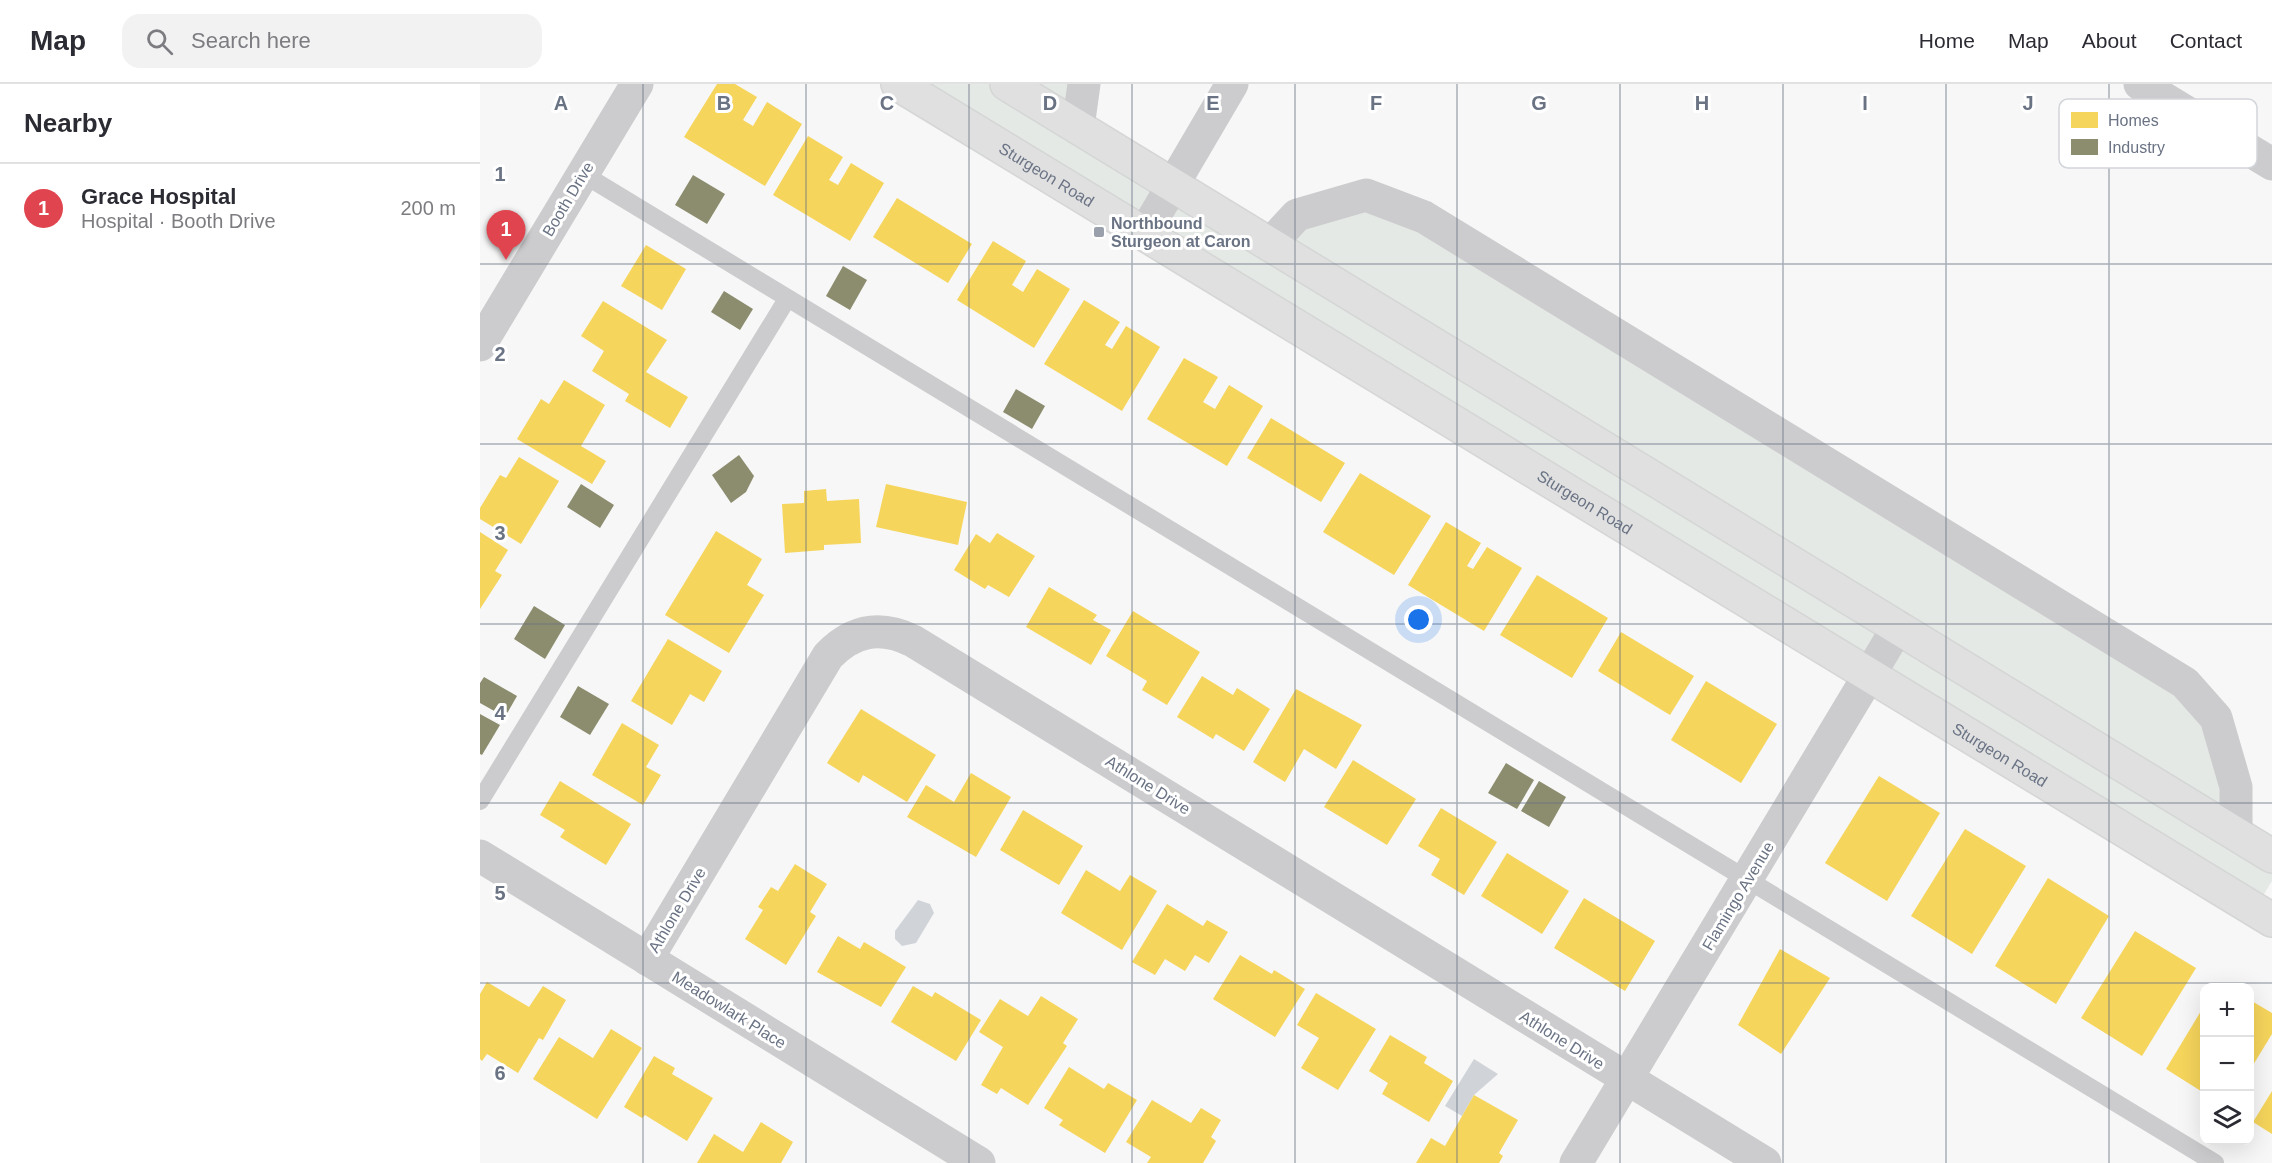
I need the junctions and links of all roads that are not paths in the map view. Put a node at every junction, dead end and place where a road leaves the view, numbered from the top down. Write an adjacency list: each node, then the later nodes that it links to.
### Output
1 (637, 84): 9 (street, Booth Drive)
2 (898, 84): 11 (main road, Sturgeon Road)
3 (1007, 84): 8 (main road)
4 (1084, 84): 8 (street)
5 (1232, 84): 10 (street)
6 (2140, 84): 7 (street)
7 (2167, 99)
8 (1078, 127): 10 (main road)
9 (583, 174): 13 (lane); 14 (street, Booth Drive)
10 (1172, 185): 11 (street); 12 (main road)
11 (1144, 234): 16 (main road, Sturgeon Road)
12 (1270, 244): 15 (main road); 18 (street)
13 (787, 299): 17 (lane); 21 (lane)
14 (480, 345)
15 (1898, 627): 16 (street, Flamingo Avenue); 18 (main road)
16 (1870, 676): 21 (street, Flamingo Avenue); 22 (main road, Sturgeon Road)
17 (480, 801)
18 (2236, 834): 20 (main road)
19 (480, 856): 23 (street, Meadowlark Place)
20 (2272, 856)
21 (1747, 881): 24 (street, Flamingo Avenue); 28 (lane)
22 (2272, 920)
23 (647, 959): 24 (street, Athlone Drive); 25 (street, Meadowlark Place)
24 (1627, 1080): 26 (street, Flamingo Avenue); 27 (street, Athlone Drive)
25 (979, 1163)
26 (1576, 1163)
27 (1765, 1163)
28 (2215, 1163)

